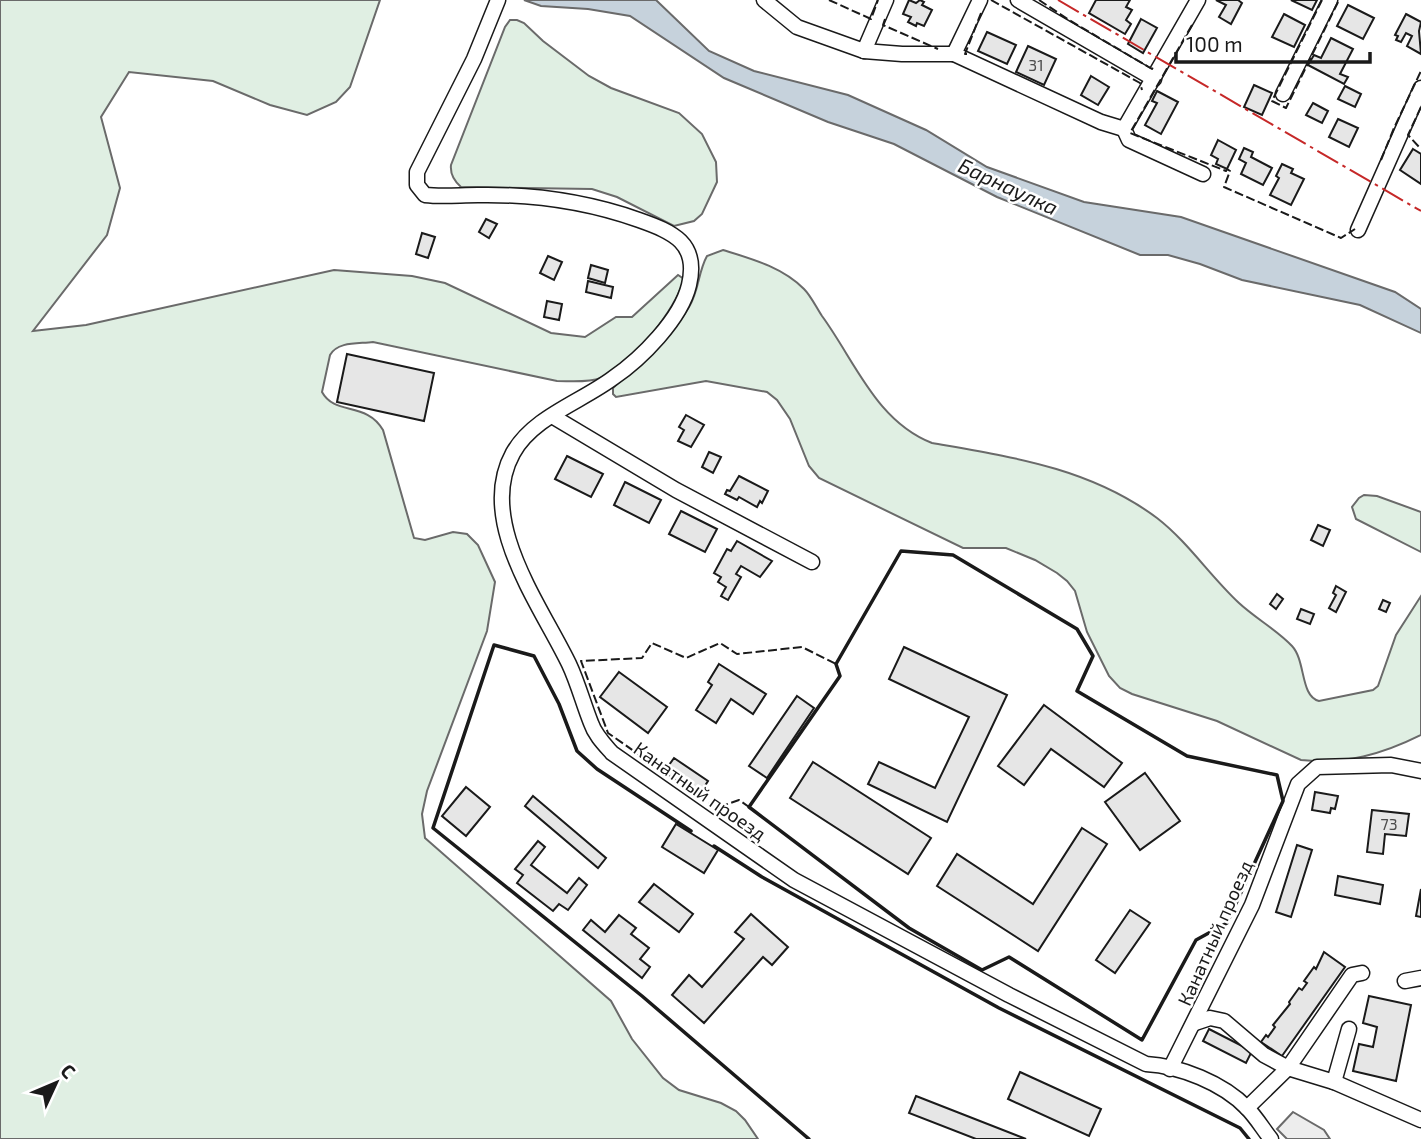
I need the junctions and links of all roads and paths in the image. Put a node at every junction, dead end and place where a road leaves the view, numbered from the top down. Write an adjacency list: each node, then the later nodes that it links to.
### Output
1 (498, 0): 16 (street, Канатный проезд)
2 (764, 0): 8 (street)
3 (886, 0): 8 (street)
4 (980, 0): 9 (street)
5 (1018, 0): 10 (street)
6 (1198, 0): 10 (street)
7 (1330, 0): 12 (street)
8 (864, 51): 9 (street)
9 (954, 54): 13 (street)
10 (1154, 79): 13 (street)
11 (1421, 88): 15 (street)
12 (1283, 94)
13 (1125, 129): 14 (street)
14 (1203, 174)
15 (1358, 230)
16 (558, 413): 17 (street); 25 (street, Канатный проезд)
17 (812, 562)
18 (1421, 771): 22 (street, Канатный проезд)
19 (1362, 974): 24 (street)
20 (1421, 978): 21 (street)
21 (1405, 981)
22 (1195, 1023): 24 (street); 25 (street, Канатный проезд)
23 (1349, 1029): 26 (street)
24 (1288, 1068): 26 (street); 27 (street)
25 (1170, 1069): 27 (street)
26 (1334, 1082): 28 (street)
27 (1247, 1108): 29 (street)
28 (1421, 1120)
29 (1271, 1139)

